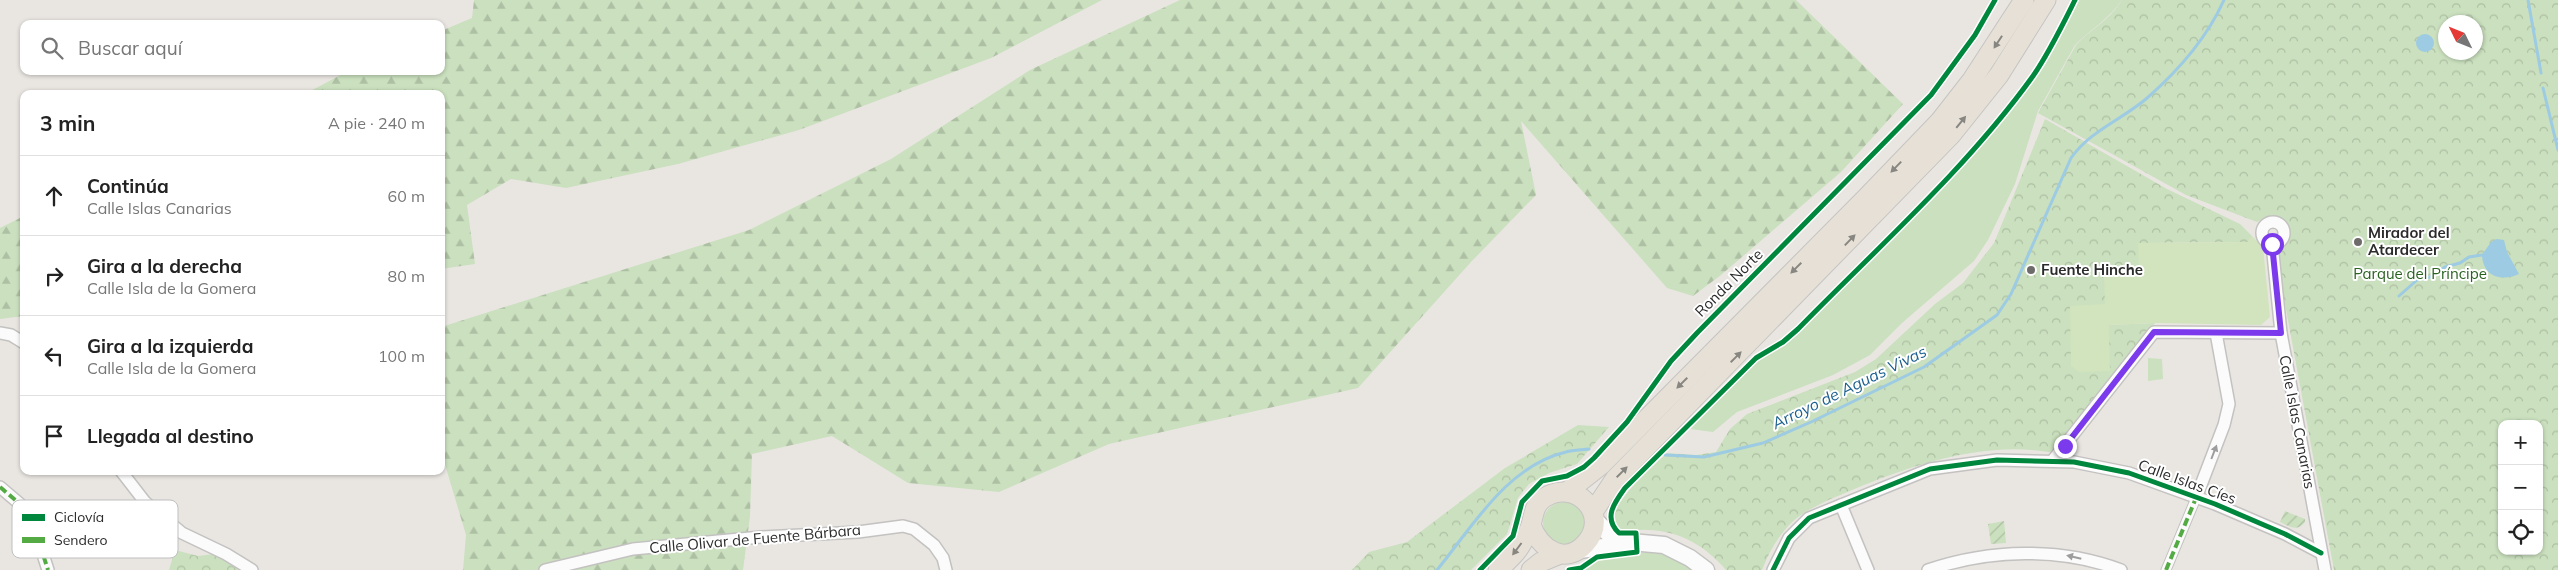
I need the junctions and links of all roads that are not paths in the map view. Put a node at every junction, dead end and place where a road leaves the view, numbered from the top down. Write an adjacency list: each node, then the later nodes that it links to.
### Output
1 (2024, 0): 13 (highway, one-way to 13)
2 (2046, 0): 18 (highway, one-way to 2)
3 (2272, 244): 5 (street, Calle Islas Canarias)
4 (2216, 333): 5 (street); 8 (street); 14 (street, one-way to 4)
5 (2281, 333): 23 (street, Calle Islas Canarias)
6 (0, 334): 7 (street)
7 (20, 341)
8 (2065, 446): 9 (street); 10 (street)
9 (2053, 460): 10 (street, Calle Islas Cíes); 17 (street, Calle Islas Cíes)
10 (2074, 462): 14 (street, Calle Islas Cíes)
11 (124, 475): 16 (street)
12 (0, 487): 15 (street)
13 (1568, 491): 18 (highway); 19 (highway)
14 (2196, 498): 23 (street, Calle Islas Cíes); 37 (street)
15 (15, 500)
16 (144, 500)
17 (1841, 505): 33 (street, Calle Islas Cíes); 34 (street)
18 (1595, 516): 21 (main road); 22 (highway)
19 (1531, 525): 24 (highway); 30 (highway, one-way to 30)
20 (178, 530): 27 (street)
21 (1636, 543): 22 (main road); 32 (main road)
22 (1579, 550): 24 (highway)
23 (2321, 553): 38 (street, Calle Islas Canarias)
24 (1560, 554): 31 (highway)
25 (44, 558): 26 (street)
26 (48, 570)
27 (252, 570)
28 (545, 570): 29 (street, Calle Olivar de Fuente Bárbara)
29 (946, 570)
30 (1498, 570)
31 (1531, 570)
32 (1706, 570)
33 (1773, 570)
34 (1868, 570)
35 (1928, 570): 36 (street, one-way to 35)
36 (2121, 570)
37 (2166, 570)
38 (2325, 570)

